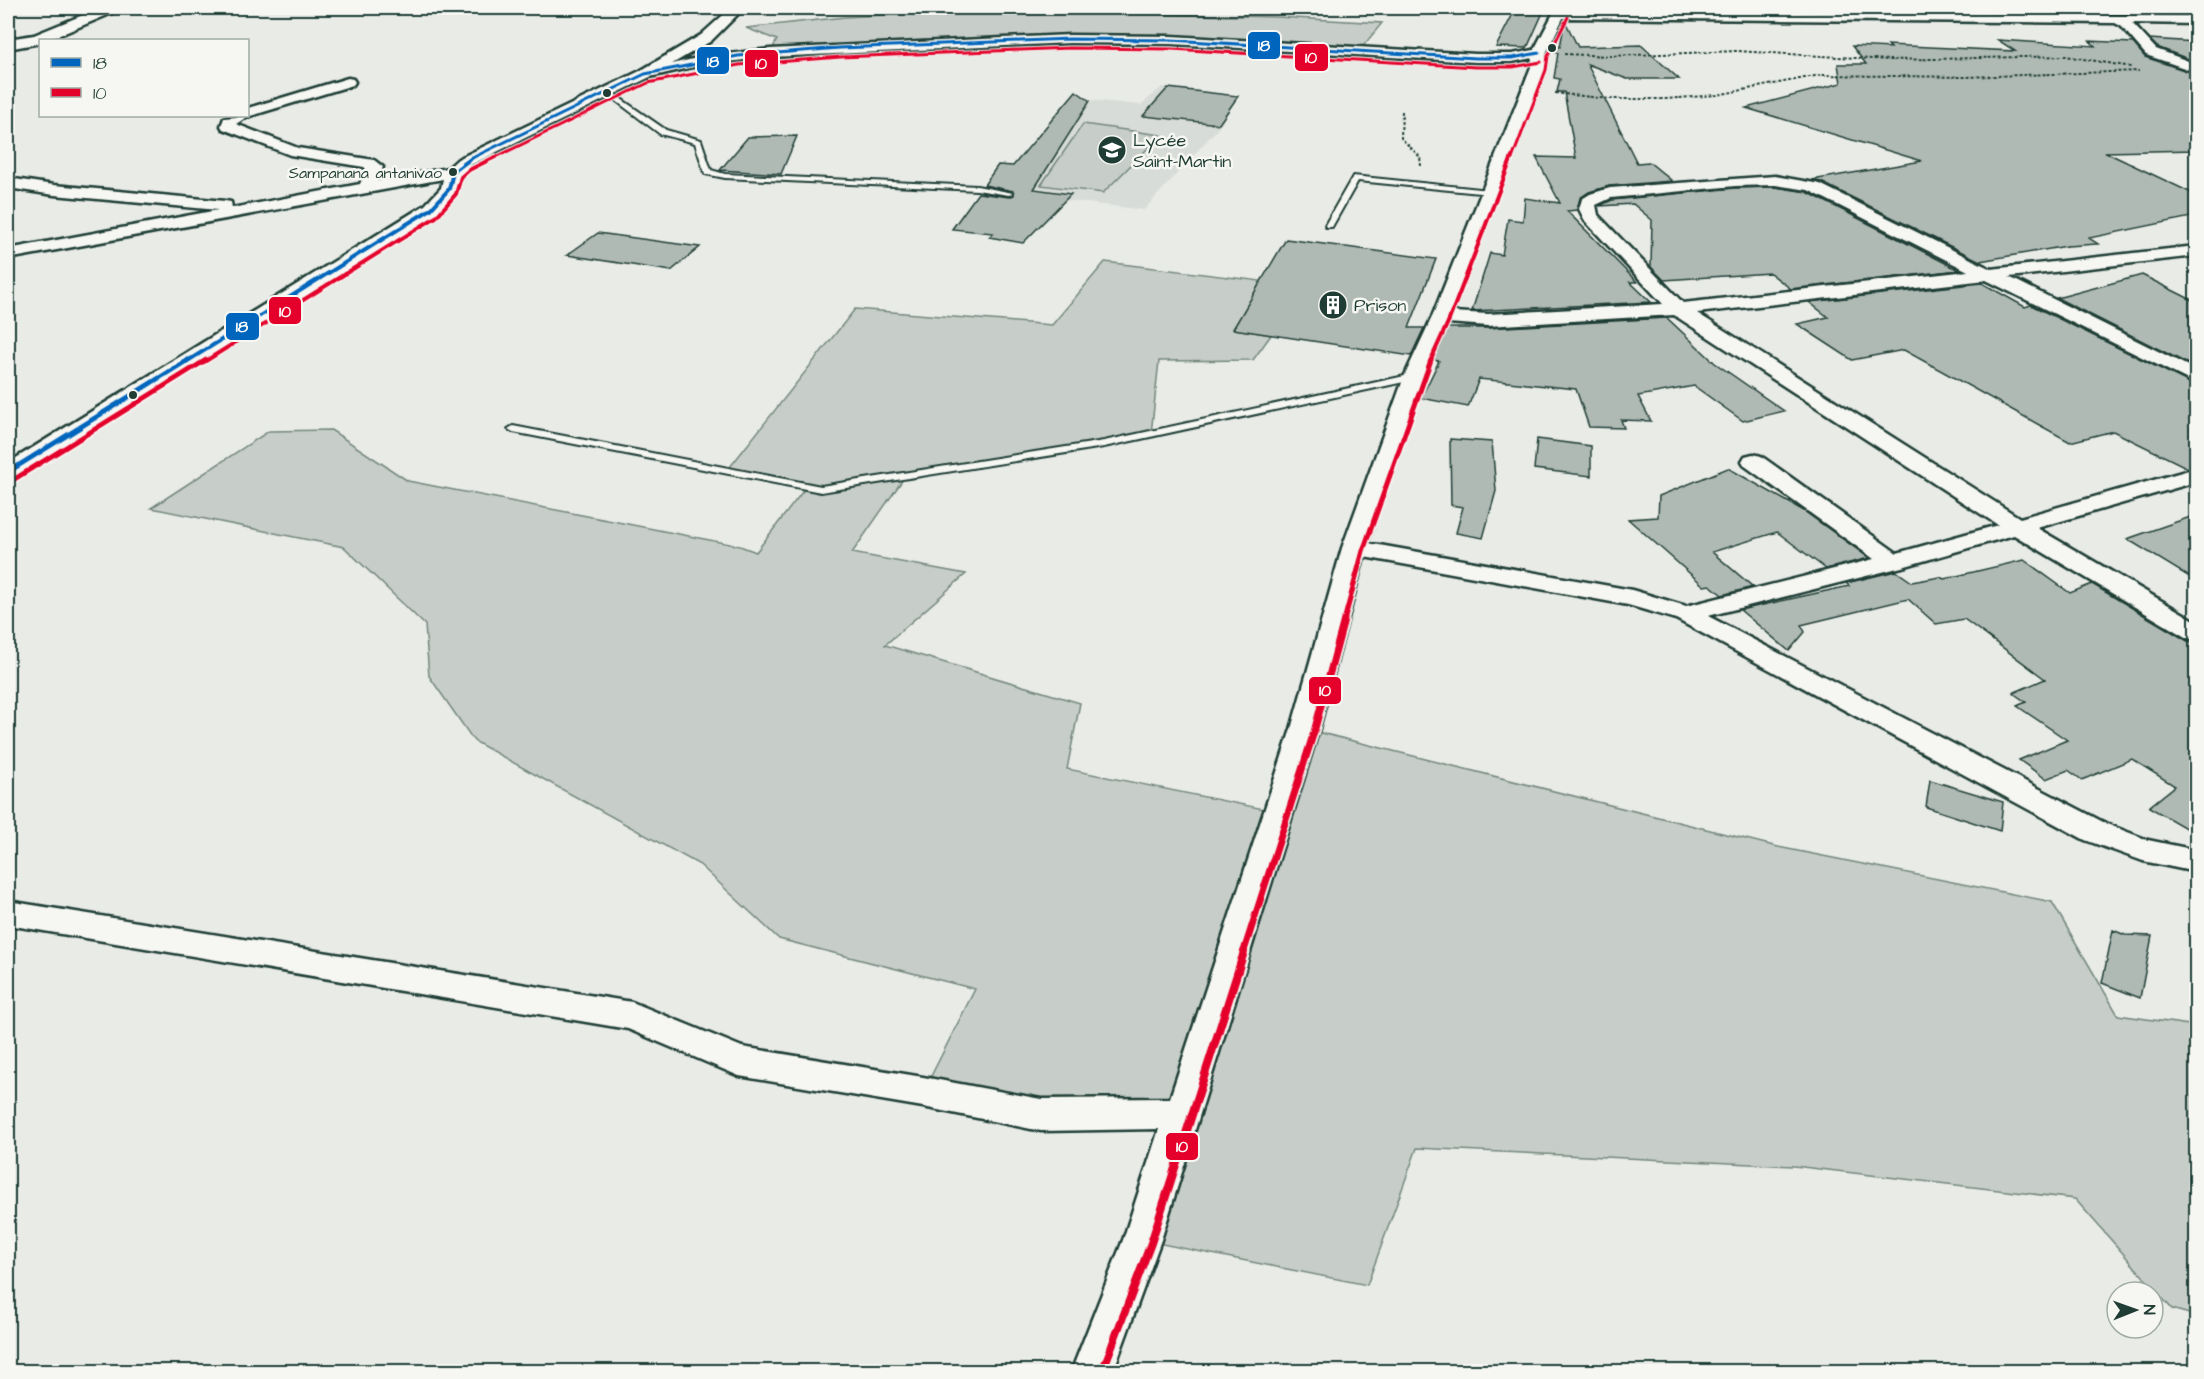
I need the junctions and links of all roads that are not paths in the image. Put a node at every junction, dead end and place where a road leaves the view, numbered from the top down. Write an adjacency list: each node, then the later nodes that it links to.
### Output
1 (112, 8): 8 (main road)
2 (738, 8): 11 (street)
3 (1917, 8): 5 (street)
4 (1561, 11): 5 (street); 9 (street)
5 (1929, 18): 6 (street)
6 (2115, 18): 7 (street); 10 (street)
7 (2196, 20)
8 (8, 44)
9 (1538, 60): 11 (street); 19 (street)
10 (2196, 68)
11 (645, 74): 13 (street)
12 (348, 82): 14 (street)
13 (609, 93): 16 (street); 20 (lane)
14 (249, 113)
15 (239, 117): 18 (street)
16 (453, 172): 18 (street); 32 (street)
17 (8, 183): 21 (street)
18 (366, 189): 21 (street)
19 (1490, 192): 22 (lane); 27 (street)
20 (1009, 193)
21 (262, 209): 24 (street)
22 (1329, 225)
23 (2196, 251): 25 (street)
24 (8, 254)
25 (1989, 275): 26 (street); 26 (street); 29 (street)
26 (1678, 309): 27 (street); 34 (street)
27 (1441, 317): 28 (street)
28 (1414, 377): 30 (lane); 35 (street)
29 (2196, 378)
30 (513, 429)
31 (1753, 461): 36 (street)
32 (8, 472)
33 (2196, 475): 34 (street)
34 (2016, 526): 36 (street); 38 (street)
35 (1354, 548): 37 (street); 41 (street)
36 (1893, 562): 37 (street)
37 (1685, 614): 39 (street)
38 (2196, 632)
39 (2196, 861)
40 (8, 913): 41 (street)
41 (1182, 1113): 42 (street)
42 (1092, 1371)

